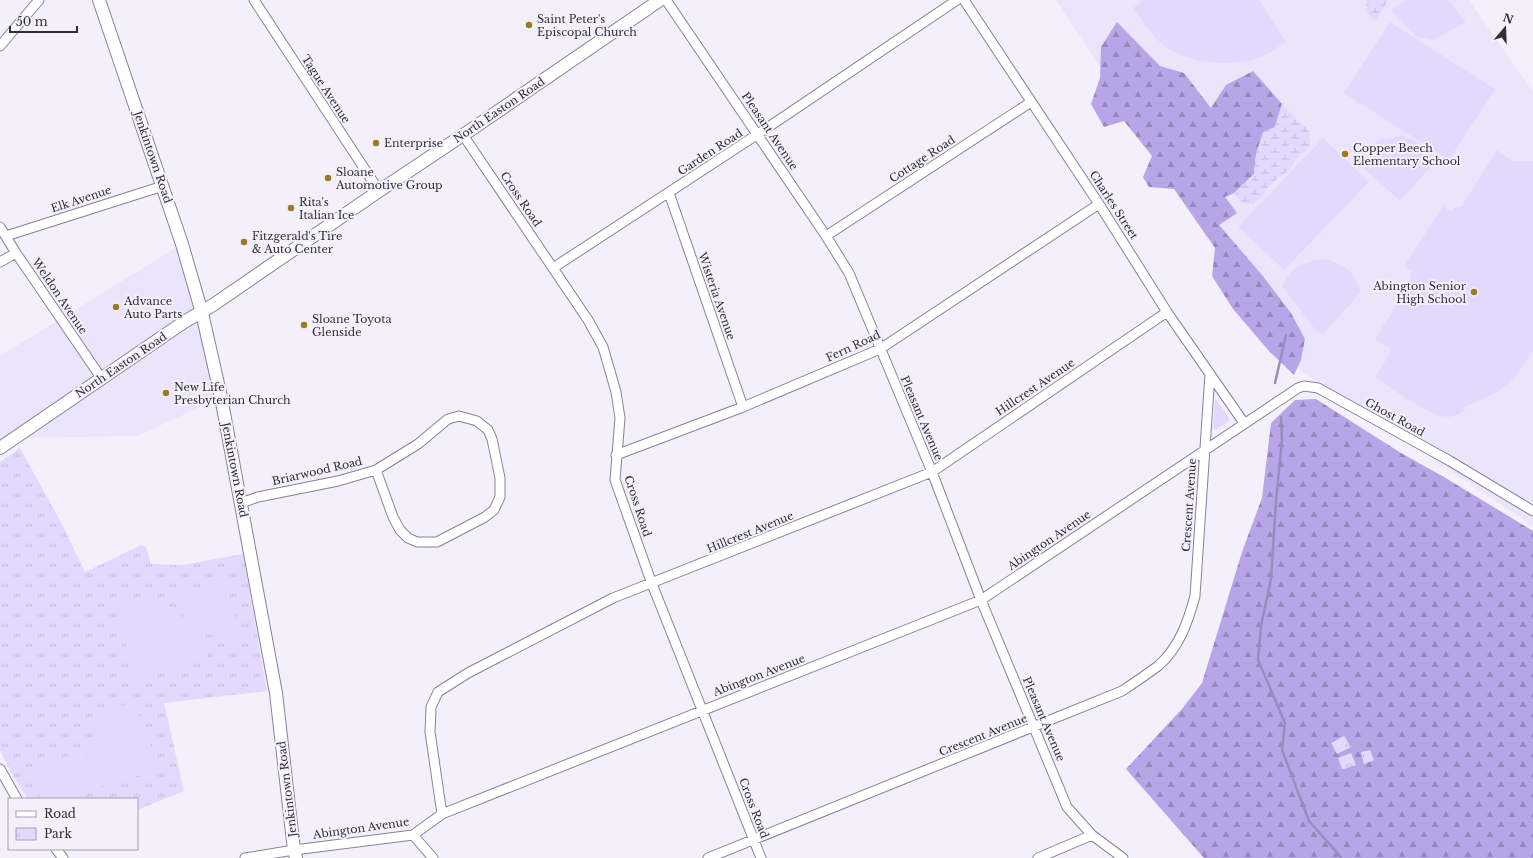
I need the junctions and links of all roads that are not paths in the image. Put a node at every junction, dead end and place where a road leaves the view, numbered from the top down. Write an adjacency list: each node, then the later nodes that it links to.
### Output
1 (39, 0): 8 (street)
2 (254, 0): 13 (street, Tague Avenue)
3 (660, 0): 11 (street, North Easton Road)
4 (666, 0): 10 (street, Pleasant Avenue)
5 (957, 0): 10 (street, Garden Road)
6 (964, 0): 9 (street, Charles Street)
7 (102, 1): 12 (street, Jenkintown Road)
8 (0, 46)
9 (1031, 102): 15 (street, Charles Street); 18 (street, Cottage Road)
10 (758, 134): 14 (street, Garden Road); 18 (street, Pleasant Avenue)
11 (463, 135): 13 (street, North Easton Road); 21 (street, Cross Road)
12 (162, 186): 17 (street, Elk Avenue); 23 (street, Jenkintown Road)
13 (379, 191): 23 (street, North Easton Road)
14 (669, 193): 21 (street, Garden Road); 27 (street, Wisteria Avenue)
15 (1099, 204): 22 (street, Charles Street); 24 (street, Fern Road)
16 (0, 226): 17 (street, Weldon Avenue)
17 (6, 236): 19 (street, Weldon Avenue)
18 (826, 236): 24 (street, Pleasant Avenue)
19 (16, 253): 20 (street); 26 (street, Weldon Avenue)
20 (0, 262)
21 (553, 268): 31 (street, Cross Road)
22 (1167, 312): 25 (street, Charles Street); 33 (street, Hillcrest Avenue)
23 (202, 313): 26 (street, North Easton Road); 34 (street, Jenkintown Road)
24 (880, 349): 27 (street, Fern Road); 33 (street, Pleasant Avenue)
25 (1210, 374): 28 (street, Charles Street); 30 (street, Crescent Avenue)
26 (102, 379): 29 (street, North Easton Road)
27 (743, 407): 31 (street, Fern Road)
28 (1244, 423): 30 (street, Abington Avenue); 35 (street, Ghost Road)
29 (0, 448)
30 (1205, 449): 37 (street, Abington Avenue); 39 (street, Crescent Avenue)
31 (616, 455): 36 (street, Cross Road)
32 (376, 470): 32 (street, Briarwood Road); 34 (street, Briarwood Road)
33 (932, 472): 36 (street, Hillcrest Avenue); 37 (street, Pleasant Avenue)
34 (241, 502): 47 (street, Jenkintown Road)
35 (1533, 511)
36 (652, 584): 38 (street, Cross Road); 42 (street, Hillcrest Avenue)
37 (981, 600): 38 (street, Abington Avenue); 39 (street, Pleasant Avenue)
38 (703, 710): 42 (street, Abington Avenue); 45 (street, Cross Road)
39 (1034, 727): 44 (street, Pleasant Avenue); 45 (street, Crescent Avenue)
40 (0, 769): 41 (street)
41 (16, 798)
42 (442, 814): 43 (street, Abington Avenue)
43 (413, 835): 47 (street, Abington Avenue); 50 (street)
44 (1092, 835): 53 (street); 54 (street, Pleasant Avenue)
45 (753, 840): 51 (street, Crescent Avenue); 52 (street, Cross Road)
46 (57, 850): 48 (street)
47 (295, 854): 49 (street, Abington Avenue)
48 (63, 858)
49 (246, 858)
50 (434, 858)
51 (708, 858)
52 (761, 858)
53 (1038, 858)
54 (1123, 858)

